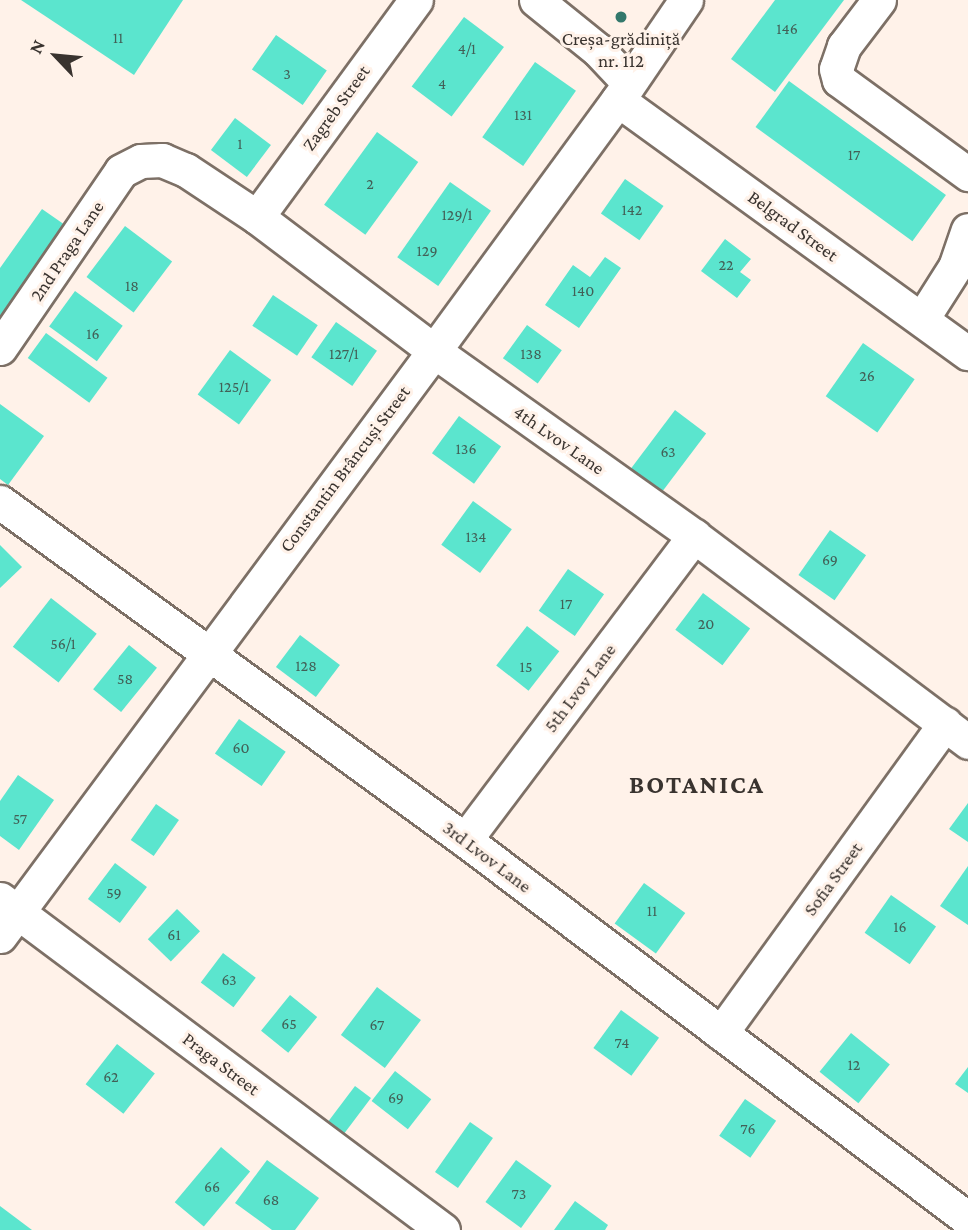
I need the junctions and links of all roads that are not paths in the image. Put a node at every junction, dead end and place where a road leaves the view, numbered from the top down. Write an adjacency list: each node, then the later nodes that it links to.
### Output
1 (416, 0): 8 (street, Zagreb Street)
2 (536, 0): 5 (street, Belgrad Street)
3 (686, 0): 5 (street, Constantin Brâncuși Street)
4 (880, 0): 7 (street)
5 (623, 92): 10 (street, Belgrad Street); 12 (street, Constantin Brâncuși Street)
6 (141, 161): 8 (street, 4th Lvov Lane); 11 (street, 2nd Praga Lane)
7 (968, 174)
8 (257, 217): 12 (street, 4th Lvov Lane)
9 (968, 230): 10 (street)
10 (922, 319): 13 (street, Belgrad Street)
11 (0, 348)
12 (434, 351): 15 (street, 4th Lvov Lane); 16 (street, Constantin Brâncuși Street)
13 (968, 353)
14 (0, 502): 16 (street, 3rd Lvov Lane)
15 (694, 536): 17 (street, 4th Lvov Lane); 18 (street, 5th Lvov Lane)
16 (206, 654): 18 (street, 3rd Lvov Lane); 19 (street, Constantin Brâncuși Street)
17 (956, 733): 20 (street, Sofia Street)
18 (465, 840): 20 (street, 3rd Lvov Lane)
19 (6, 915): 22 (street, Praga Street)
20 (721, 1033): 21 (street, 3rd Lvov Lane)
21 (968, 1219)
22 (443, 1230)

